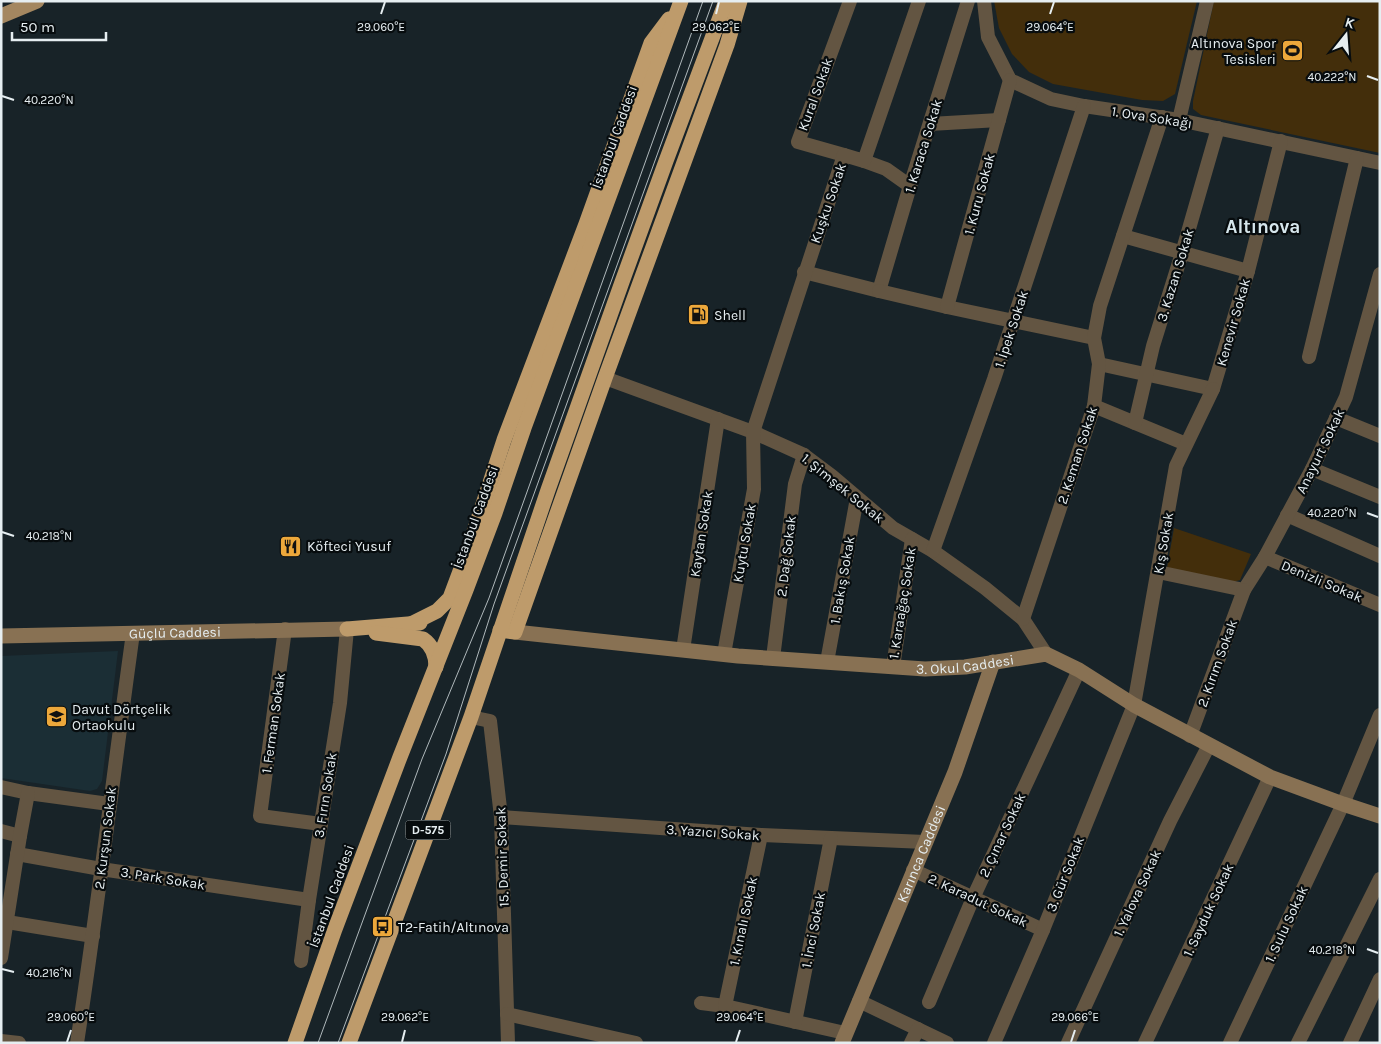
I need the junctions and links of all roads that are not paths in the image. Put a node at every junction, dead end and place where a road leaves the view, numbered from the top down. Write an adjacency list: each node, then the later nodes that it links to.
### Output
1 (14, 1): 11 (main road)
2 (37, 1): 12 (main road)
3 (726, 1): 62 (highway)
4 (740, 1): 38 (highway)
5 (850, 1): 21 (street, Kural Sokak)
6 (919, 1): 23 (street, Kuşku Sokak)
7 (968, 1): 18 (street, 1. Karaca Sokak)
8 (984, 1): 13 (street)
9 (1207, 1): 17 (street)
10 (681, 2): 58 (highway, İstanbul Caddesi); 61 (highway)
11 (1, 5)
12 (1, 16)
13 (1010, 80): 14 (street, 1. Ova Sokağı); 16 (street, 1. Kuru Sokak)
14 (1084, 106): 15 (street, 1. Ova Sokağı); 33 (street, 1. İpek Sokak)
15 (1162, 117): 17 (street, 1. Ova Sokağı); 26 (street, 2. Keman Sokak)
16 (999, 120): 18 (street); 32 (street, 1. Kuru Sokak)
17 (1178, 120): 19 (street, 1. Ova Sokağı)
18 (930, 124): 25 (street, 1. Karaca Sokak)
19 (1218, 128): 20 (street, 1. Ova Sokağı); 27 (street, 3. Kazan Sokak)
20 (1281, 141): 22 (street, 1. Ova Sokağı); 28 (street, Kenevir Sokak)
21 (844, 155): 23 (street, Kuşku Sokak); 29 (street, Kuşku Sokak)
22 (1357, 158): 24 (street, 1. Ova Sokağı); 35 (street)
23 (864, 161): 25 (street)
24 (1380, 163)
25 (910, 186): 31 (street, 1. Karaca Sokak)
26 (1123, 236): 27 (street); 34 (street, 2. Keman Sokak)
27 (1182, 253): 28 (street); 37 (street, 3. Kazan Sokak)
28 (1248, 271): 39 (street, Kenevir Sokak)
29 (804, 272): 31 (street); 44 (street, Kuşku Sokak)
30 (1380, 274): 41 (street, Anayurt Sokak)
31 (880, 291): 32 (street)
32 (947, 308): 33 (street)
33 (1013, 322): 34 (street); 53 (street, 1. İpek Sokak)
34 (1094, 338): 36 (street, 2. Keman Sokak)
35 (1309, 357)
36 (1099, 364): 37 (street); 40 (street, 2. Keman Sokak)
37 (1146, 374): 39 (street); 43 (street, 3. Kazan Sokak)
38 (605, 378): 42 (street, 1. Şimşek Sokak); 62 (highway)
39 (1213, 389): 46 (street, Kış Sokak)
40 (1094, 406): 43 (street); 60 (street, 2. Keman Sokak)
41 (1336, 418): 45 (street); 48 (street, Anayurt Sokak)
42 (718, 420): 44 (street, 1. Şimşek Sokak); 67 (street, Kaytan Sokak)
43 (1135, 423): 46 (street)
44 (753, 432): 47 (street, 1. Şimşek Sokak); 68 (street, Kuytu Sokak)
45 (1380, 436)
46 (1186, 444): 56 (street, Kış Sokak)
47 (804, 455): 50 (street, 1. Şimşek Sokak); 70 (street, 2. Dağ Sokak)
48 (1312, 469): 49 (street); 51 (street, Anayurt Sokak)
49 (1380, 497)
50 (857, 498): 52 (street, 1. Şimşek Sokak); 71 (street, 1. Bakış Sokak)
51 (1287, 515): 54 (street); 55 (street, Anayurt Sokak)
52 (912, 539): 53 (street, 1. Şimşek Sokak); 74 (street, 1. Karaağaç Sokak)
53 (933, 551): 60 (street, 1. Şimşek Sokak)
54 (1380, 556)
55 (1265, 557): 57 (street, Anayurt Sokak); 59 (street, Denizli Sokak)
56 (1158, 572): 57 (street); 76 (street, Kış Sokak)
57 (1244, 590): 79 (street, 2. Kırım Sokak)
58 (462, 598): 61 (highway); 73 (highway, İstanbul Caddesi)
59 (1380, 605)
60 (1023, 619): 69 (street, 1. Şimşek Sokak)
61 (411, 624): 64 (highway)
62 (507, 627): 67 (main road, 3. Okul Caddesi); 78 (highway, D-575)
63 (285, 629): 64 (main road, Güçlü Caddesi); 65 (main road, Güçlü Caddesi); 88 (street, 1. Ferman Sokak)
64 (347, 629): 73 (highway); 88 (street, 3. Fırın Sokak)
65 (133, 633): 66 (main road, Güçlü Caddesi); 84 (street, 2. Kurşun Sokak)
66 (1, 636)
67 (683, 650): 68 (main road, 3. Okul Caddesi)
68 (724, 654): 70 (main road, 3. Okul Caddesi)
69 (1046, 654): 72 (main road, 3. Okul Caddesi); 75 (main road)
70 (772, 658): 71 (main road, 3. Okul Caddesi)
71 (827, 662): 74 (main road, 3. Okul Caddesi)
72 (993, 662): 74 (main road, 3. Okul Caddesi); 93 (main road, Karınca Caddesi)
73 (436, 667): 117 (highway, İstanbul Caddesi)
74 (893, 667)
75 (1079, 670): 76 (main road); 98 (street, 2. Çınar Sokak)
76 (1134, 705): 79 (main road); 101 (street, 3. Gür Sokak)
77 (1380, 715): 85 (street, 1. Sulu Sokak)
78 (471, 717): 87 (street, 15. Demir Sokak); 118 (highway, D-575)
79 (1190, 736): 80 (main road)
80 (1209, 745): 81 (main road); 124 (street, 1. Yalova Sokak)
81 (1270, 777): 85 (main road); 125 (street, 1. Sayduk Sokak)
82 (1, 787): 83 (street)
83 (28, 792): 84 (street); 90 (street)
84 (109, 804): 95 (street, 2. Kurşun Sokak)
85 (1343, 804): 86 (main road); 126 (street, 1. Sulu Sokak)
86 (1380, 816)
87 (501, 817): 91 (street, 3. Yazıcı Sokak); 110 (street, 15. Demir Sokak)
88 (321, 824): 99 (street, 3. Fırın Sokak)
89 (1, 831): 90 (street)
90 (20, 836): 94 (street)
91 (761, 836): 92 (street, 3. Yazıcı Sokak); 109 (street, 1. Kınalı Sokak)
92 (831, 838): 93 (street, 3. Yazıcı Sokak); 111 (street, 1. İnci Sokak)
93 (925, 842): 96 (main road, Karınca Caddesi)
94 (17, 854): 95 (street, 3. Park Sokak); 100 (street)
95 (101, 869): 99 (street, 3. Park Sokak); 102 (street, 2. Kurşun Sokak)
96 (914, 870): 98 (street, 2. Karadut Sokak); 106 (main road, Karınca Caddesi)
97 (1380, 879): 127 (street)
98 (973, 898): 101 (street, 2. Karadut Sokak); 107 (street, 2. Çınar Sokak)
99 (309, 900): 104 (street, 3. Fırın Sokak)
100 (4, 921): 102 (street); 103 (street)
101 (1043, 930): 123 (street, 3. Gür Sokak)
102 (93, 936): 116 (street, 2. Kurşun Sokak)
103 (1, 958)
104 (300, 961)
105 (1380, 978): 128 (street)
106 (859, 1001): 112 (street); 113 (main road, Karınca Caddesi)
107 (928, 1002)
108 (701, 1003): 109 (street)
109 (725, 1006): 111 (street)
110 (507, 1014): 119 (street, 15. Demir Sokak); 120 (street)
111 (795, 1022): 113 (street)
112 (918, 1029): 121 (street); 122 (street)
113 (844, 1038)
114 (1, 1041): 115 (street)
115 (19, 1043)
116 (77, 1043)
117 (295, 1043)
118 (350, 1043)
119 (508, 1043)
120 (636, 1043)
121 (911, 1043)
122 (947, 1043)
123 (994, 1043)
124 (1068, 1043)
125 (1145, 1043)
126 (1230, 1043)
127 (1298, 1043)
128 (1350, 1043)

